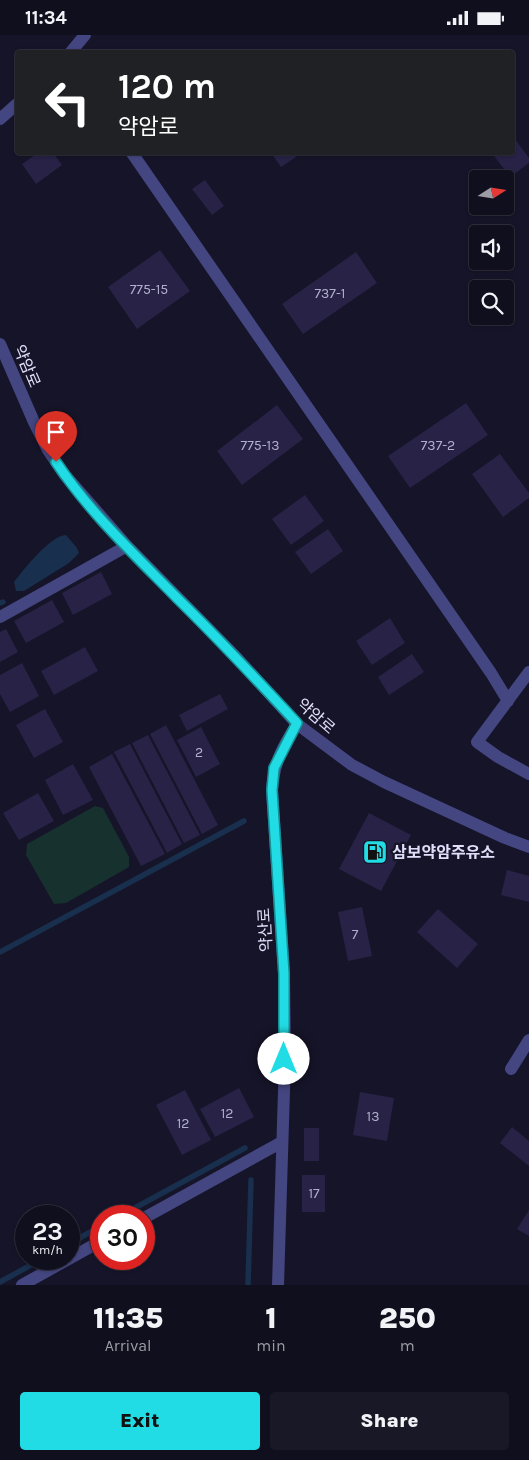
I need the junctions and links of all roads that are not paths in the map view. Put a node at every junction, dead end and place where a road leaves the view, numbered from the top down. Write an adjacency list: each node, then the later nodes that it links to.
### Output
1 (85, 35): 2 (street)
2 (72, 50)
3 (15, 106): 4 (street)
4 (0, 119)
5 (133, 155): 10 (street)
6 (0, 344): 7 (street, 약암로)
7 (127, 546): 8 (street); 11 (street, 약암로)
8 (0, 617)
9 (529, 672): 10 (street)
10 (508, 701): 12 (street)
11 (297, 723): 13 (street, 약암로); 16 (street, 약산로)
12 (529, 774)
13 (529, 847)
14 (529, 1040): 15 (street)
15 (510, 1069)
16 (282, 1141): 17 (street); 20 (street, 약산로)
17 (155, 1212)
18 (90, 1247): 19 (street)
19 (22, 1285)
20 (278, 1285)

